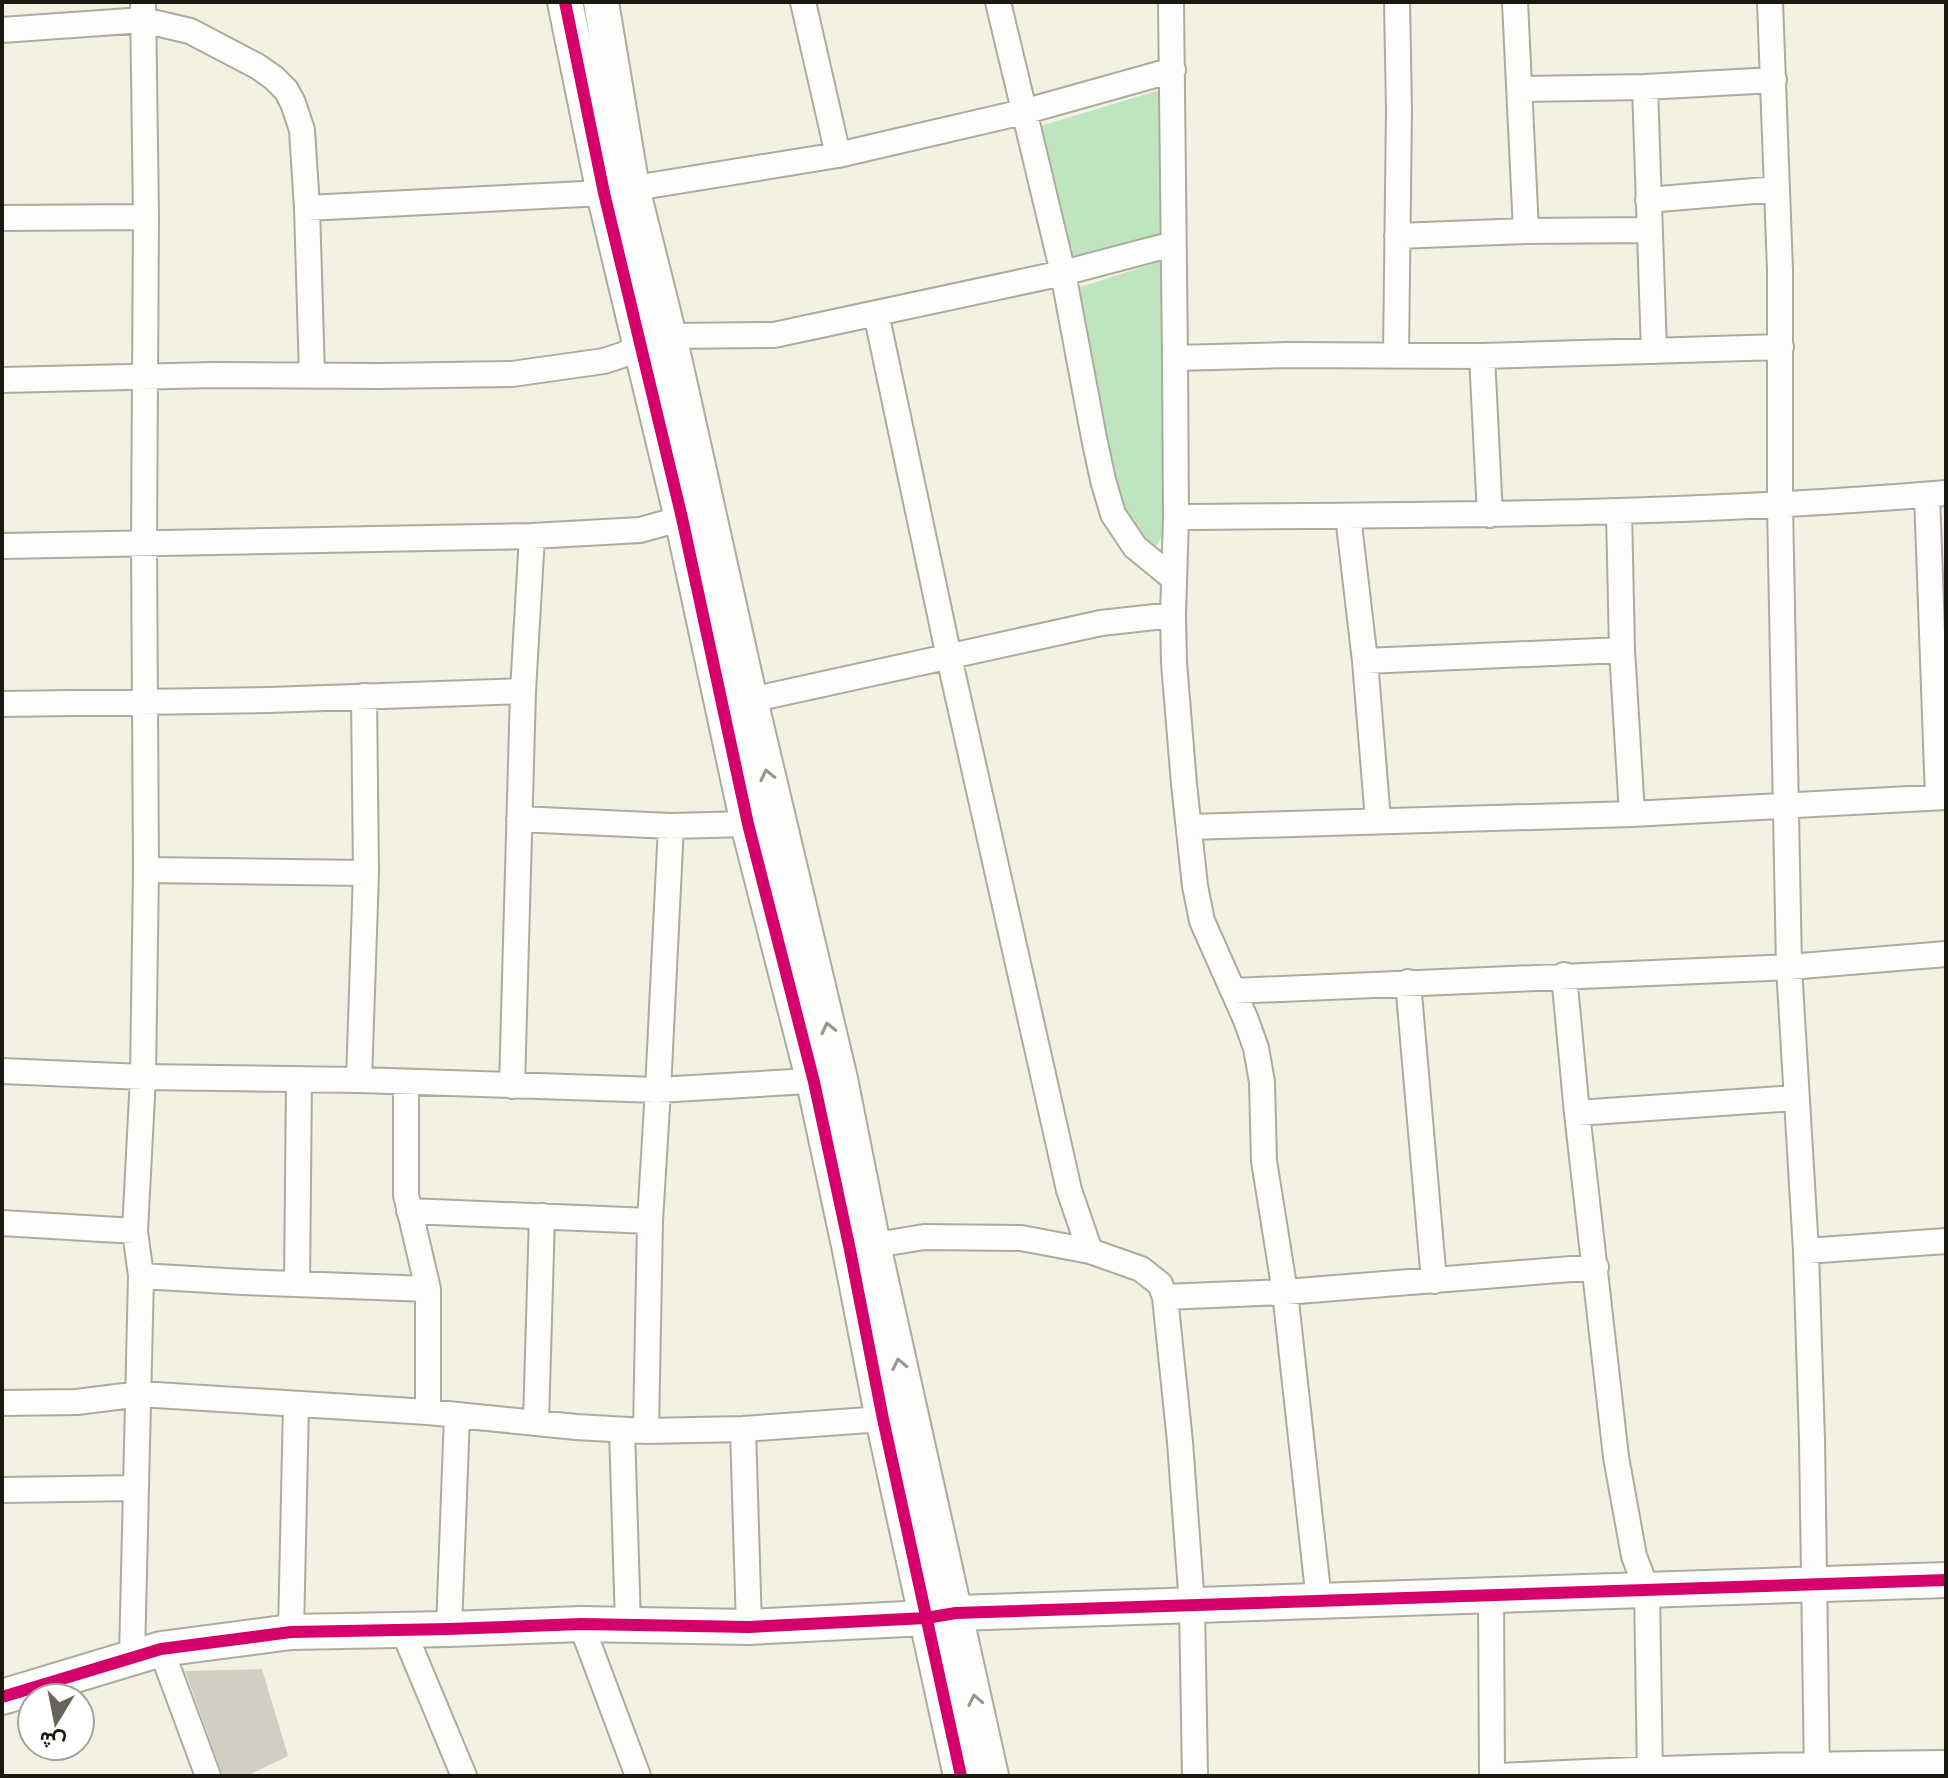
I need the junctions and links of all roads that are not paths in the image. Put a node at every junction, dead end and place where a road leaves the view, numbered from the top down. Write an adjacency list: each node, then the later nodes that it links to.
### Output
1 (565, 2): 18 (street)
2 (601, 2): 18 (street)
3 (803, 2): 16 (street)
4 (998, 2): 15 (street)
5 (1171, 2): 11 (street)
6 (1397, 2): 25 (street)
7 (1515, 2): 14 (street)
8 (1770, 2): 12 (street)
9 (143, 11): 10 (street); 20 (street); 21 (street)
10 (2, 30)
11 (1173, 70): 15 (street); 26 (street)
12 (1774, 80): 13 (street); 17 (street)
13 (1645, 87): 14 (street); 19 (street)
14 (1520, 89): 24 (street)
15 (1023, 112): 16 (street); 27 (street)
16 (838, 155): 18 (street)
17 (1777, 189): 19 (street); 30 (street)
18 (618, 190): 20 (street); 29 (street)
19 (1648, 200): 23 (street)
20 (307, 208): 35 (street)
21 (146, 217): 22 (street); 36 (street)
22 (2, 218)
23 (1649, 230): 24 (street); 31 (street)
24 (1526, 231): 25 (street)
25 (1397, 236): 32 (street)
26 (1173, 244): 27 (street); 34 (street)
27 (1063, 273): 28 (street); 48 (street)
28 (876, 313): 29 (street); 51 (street)
29 (655, 340): 35 (street); 41 (street)
30 (1781, 347): 31 (street); 39 (street)
31 (1654, 351): 33 (street)
32 (1396, 355): 33 (street); 34 (street)
33 (1482, 356): 42 (street)
34 (1175, 358): 44 (street)
35 (312, 375): 36 (street)
36 (145, 376): 37 (street); 46 (street)
37 (2, 380)
38 (1937, 494): 39 (street); 58 (street)
39 (1780, 505): 40 (street); 59 (street)
40 (1619, 511): 42 (street); 50 (street)
41 (695, 515): 45 (street); 56 (street)
42 (1490, 515): 43 (street)
43 (1348, 516): 44 (street); 52 (street)
44 (1176, 517): 48 (street)
45 (532, 536): 46 (street); 53 (street)
46 (144, 543): 47 (street); 55 (street)
47 (2, 546)
48 (1173, 578): 49 (street)
49 (1173, 615): 51 (street); 65 (street)
50 (1622, 650): 52 (street); 60 (street)
51 (949, 657): 56 (street); 90 (street)
52 (1365, 661): 62 (street)
53 (523, 691): 54 (street); 61 (street)
54 (364, 696): 55 (street); 67 (street)
55 (146, 702): 57 (street); 66 (street)
56 (736, 703): 63 (street); 77 (street, one-way to 56)
57 (2, 704)
58 (1942, 797): 59 (street)
59 (1786, 806): 60 (street); 69 (street)
60 (1632, 814): 62 (street)
61 (519, 819): 64 (street); 79 (street)
62 (1378, 820): 65 (street)
63 (748, 824): 64 (street); 77 (street)
64 (671, 826): 80 (street)
65 (1189, 827): 72 (street)
66 (146, 870): 67 (street); 74 (street)
67 (366, 873): 76 (street)
68 (1946, 954): 69 (street)
69 (1789, 967): 70 (street); 81 (street)
70 (1564, 975): 71 (street); 82 (street)
71 (1408, 982): 72 (street); 94 (street)
72 (1234, 991): 97 (street)
73 (2, 1071): 74 (street)
74 (143, 1077): 75 (street); 87 (street)
75 (299, 1080): 76 (street); 95 (street)
76 (359, 1080): 78 (street)
77 (827, 1080): 80 (street); 89 (street)
78 (406, 1082): 79 (street); 83 (street)
79 (512, 1086): 80 (street)
80 (658, 1090): 85 (street)
81 (1795, 1098): 82 (street); 91 (street)
82 (1577, 1113): 92 (street)
83 (409, 1211): 84 (street); 96 (street)
84 (542, 1216): 85 (street); 105 (street)
85 (650, 1221): 107 (street)
86 (2, 1223): 87 (street)
87 (135, 1231): 93 (street)
88 (1946, 1241): 91 (street)
89 (861, 1248): 90 (street); 103 (street)
90 (1090, 1251): 98 (street)
91 (1806, 1251): 111 (street)
92 (1596, 1267): 94 (street); 112 (street)
93 (141, 1276): 95 (street); 99 (street)
94 (1434, 1281): 97 (street)
95 (297, 1284): 96 (street)
96 (428, 1289): 102 (street)
97 (1285, 1292): 98 (street); 114 (street)
98 (1165, 1297): 115 (street)
99 (140, 1394): 100 (street); 101 (street); 108 (street)
100 (2, 1403)
101 (296, 1405): 102 (street); 122 (street)
102 (428, 1412): 104 (street)
103 (896, 1414): 106 (street); 116 (street)
104 (457, 1415): 105 (street); 120 (street)
105 (536, 1423): 107 (street)
106 (743, 1429): 107 (street); 119 (street)
107 (634, 1430): 118 (street)
108 (136, 1488): 109 (street); 123 (street)
109 (2, 1490)
110 (1946, 1580): 111 (street)
111 (1813, 1584): 112 (street); 126 (street)
112 (1647, 1590): 113 (street); 127 (street)
113 (1491, 1595): 114 (street); 134 (street)
114 (1319, 1601): 115 (street)
115 (1192, 1605): 116 (street); 133 (street)
116 (941, 1615): 119 (street); 131 (street); 132 (street, one-way to 116)
117 (581, 1624): 118 (street); 120 (street); 130 (street)
118 (628, 1624): 119 (street)
119 (749, 1627)
120 (449, 1629): 121 (street)
121 (403, 1630): 122 (street); 129 (street)
122 (291, 1632): 123 (street)
123 (147, 1653): 124 (street); 128 (street)
124 (2, 1697)
125 (1946, 1763): 126 (street)
126 (1816, 1770): 127 (street)
127 (1650, 1772): 135 (street)
128 (208, 1776)
129 (464, 1776)
130 (638, 1776)
131 (961, 1776)
132 (991, 1776)
133 (1195, 1776)
134 (1492, 1776)
135 (1503, 1776)

